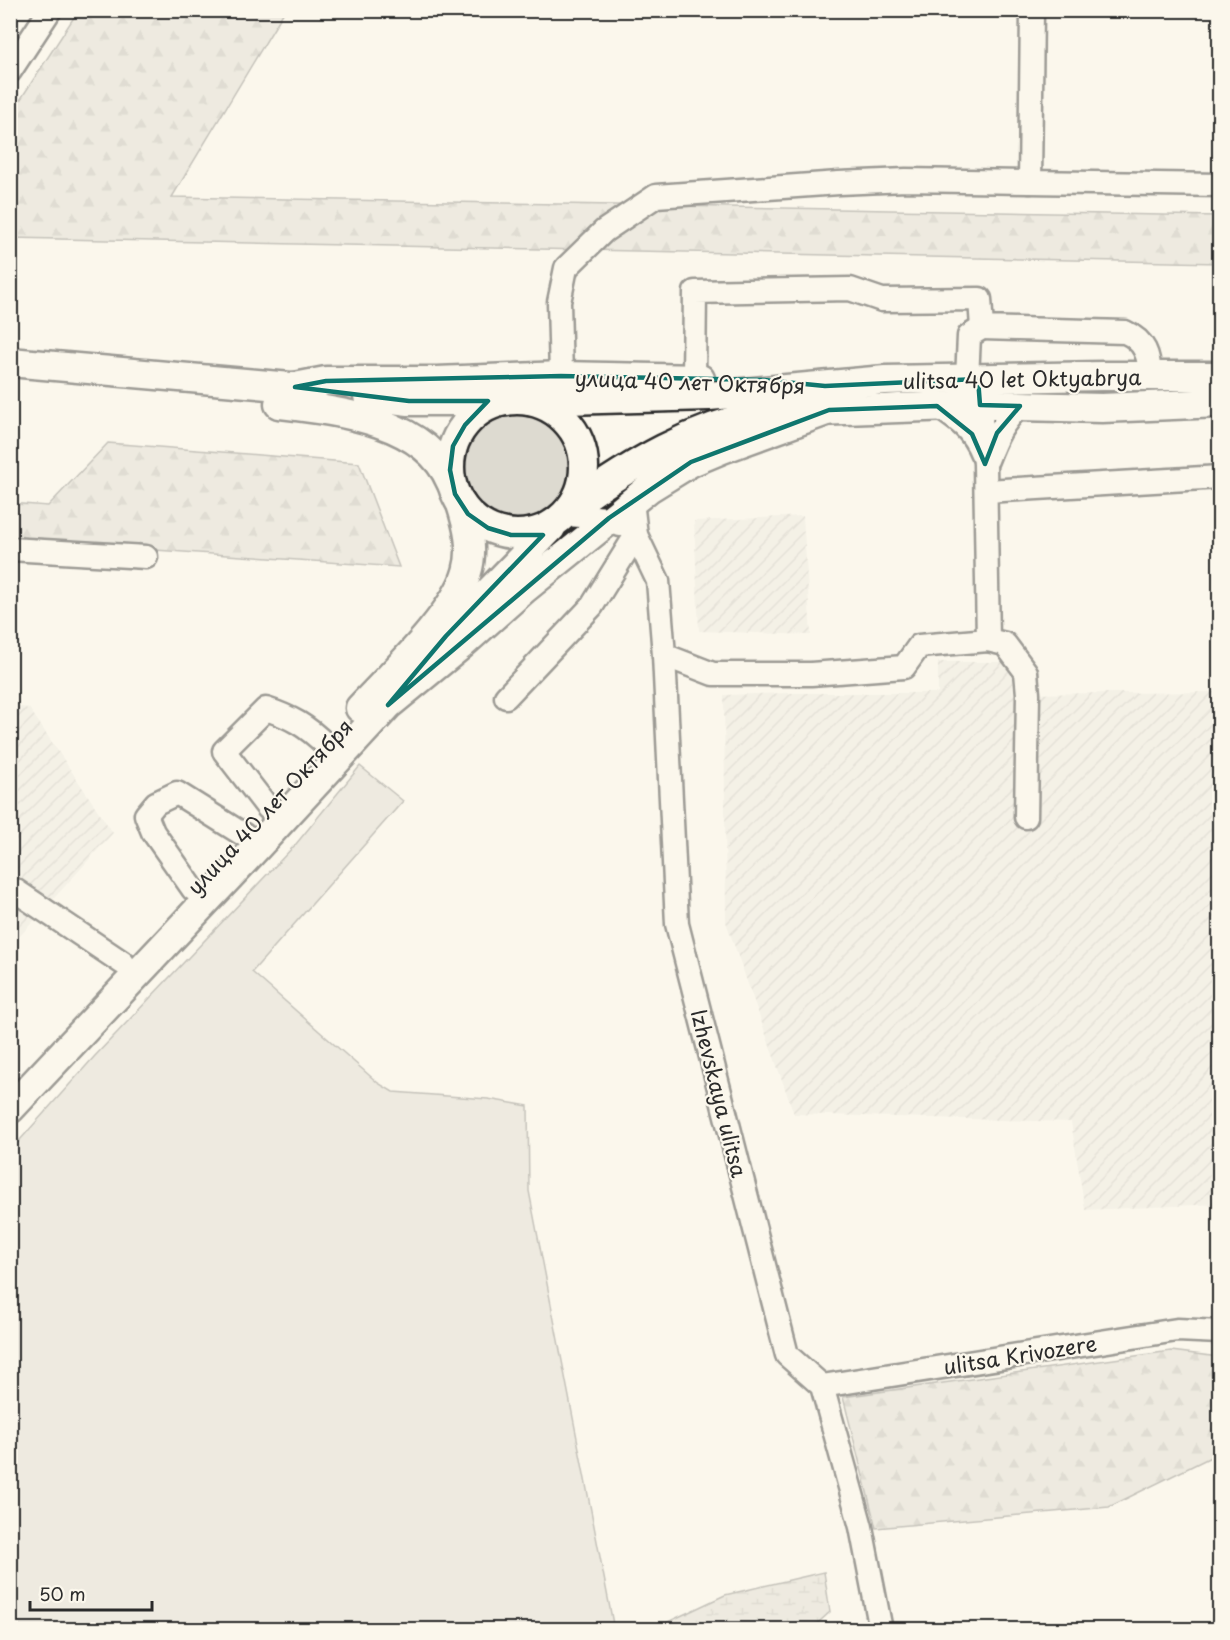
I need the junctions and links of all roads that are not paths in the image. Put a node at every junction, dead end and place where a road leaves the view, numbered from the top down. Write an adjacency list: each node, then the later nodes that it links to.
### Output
1 (50, 10): 3 (street)
2 (1032, 10): 4 (street)
3 (10, 71)
4 (1030, 182): 5 (street); 8 (street)
5 (1220, 185)
6 (982, 328): 9 (street); 11 (street); 14 (street)
7 (10, 362): 13 (main road, улица 40 лет Октября)
8 (561, 376): 11 (main road, улица 40 лет Октября); 13 (main road, улица 40 лет Октября)
9 (1150, 376): 10 (main road, ulitsa 40 let Oktyabrya); 14 (main road, ulitsa 40 let Oktyabrya)
10 (1220, 376)
11 (694, 378): 15 (main road, улица 40 лет Октября)
12 (10, 381): 23 (main road, улица 40 лет Октября)
13 (295, 387): 16 (main road, улица 40 лет Октября)
14 (975, 388): 15 (main road, ulitsa 40 let Oktyabrya); 18 (main road, улица 40 лет Октября); 19 (main road); 20 (street)
15 (827, 398): 16 (main road, улица 40 лет Октября); 18 (main road, улица 40 лет Октября); 24 (main road, улица 40 лет Октября); 25 (main road, улица 40 лет Октября)
16 (518, 401): 23 (main road, улица 40 лет Октября); 25 (main road, улица 40 лет Октября)
17 (1220, 403): 19 (main road)
18 (937, 406): 20 (street)
19 (1020, 406): 20 (street)
20 (985, 464): 22 (street)
21 (1220, 477): 22 (street)
22 (986, 491): 30 (street)
23 (456, 493): 25 (main road, улица 40 лет Октября); 34 (main road, улица 40 лет Октября)
24 (632, 501): 26 (main road, улица 40 лет Октября); 27 (street, Izhevskaya ulitsa)
25 (566, 514): 26 (street); 33 (main road)
26 (609, 518): 27 (street); 33 (main road, улица 40 лет Октября)
27 (636, 536): 31 (street, Izhevskaya ulitsa); 32 (street)
28 (10, 549): 29 (street)
29 (146, 557)
30 (988, 640): 31 (street); 36 (street)
31 (664, 655): 44 (street, Izhevskaya ulitsa)
32 (506, 697)
33 (388, 705): 42 (main road, улица 40 лет Октября)
34 (326, 745): 35 (main road, улица 40 лет Октября); 35 (street)
35 (268, 808): 37 (main road, улица 40 лет Октября)
36 (1026, 818)
37 (244, 835): 39 (main road, улица 40 лет Октября); 39 (street)
38 (10, 887): 40 (street)
39 (193, 889): 40 (main road, улица 40 лет Октября)
40 (123, 963): 41 (main road, улица 40 лет Октября)
41 (10, 1082)
42 (10, 1108)
43 (1220, 1332): 44 (street, ulitsa Krivozere)
44 (822, 1386): 45 (street)
45 (881, 1629)

